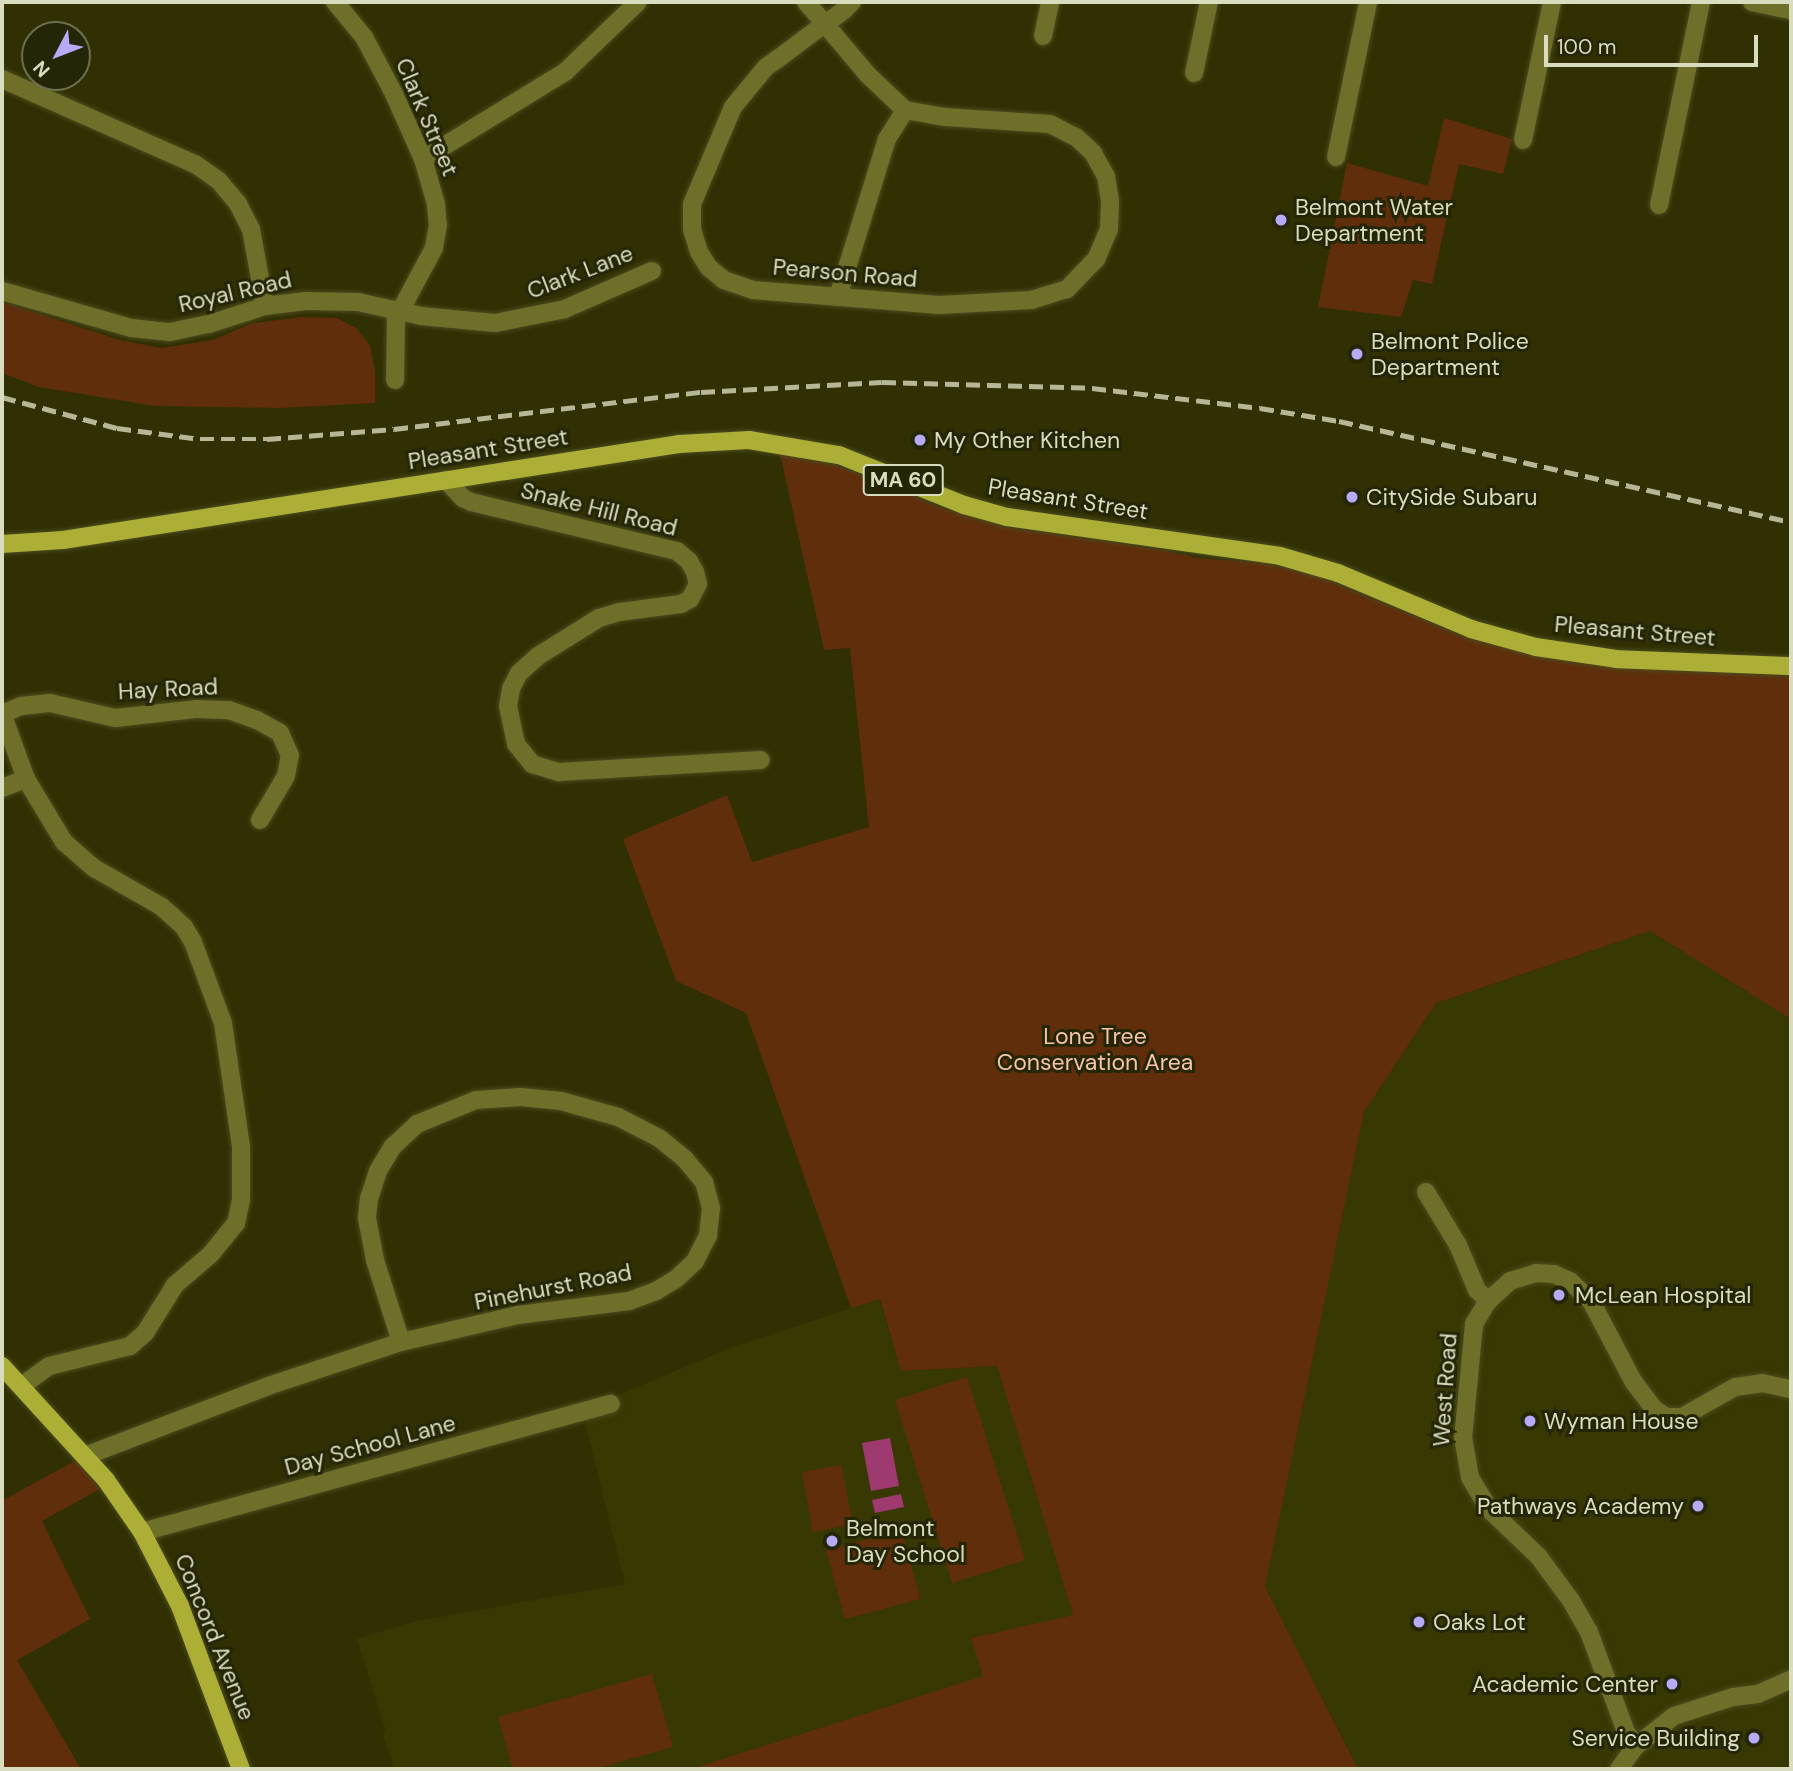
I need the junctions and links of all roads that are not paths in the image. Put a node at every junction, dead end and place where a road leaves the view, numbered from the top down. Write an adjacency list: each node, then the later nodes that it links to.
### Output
1 (335, 2): 19 (street, Clark Street)
2 (638, 2): 19 (street)
3 (806, 2): 12 (street)
4 (852, 2): 12 (street)
5 (1050, 2): 13 (street)
6 (1209, 2): 14 (street)
7 (1368, 2): 18 (street)
8 (1552, 2): 17 (street)
9 (1700, 2): 20 (street)
10 (1752, 2): 11 (street)
11 (1791, 10)
12 (825, 24): 16 (street); 23 (street, Pearson Road)
13 (1043, 36)
14 (1194, 73)
15 (2, 79): 24 (street)
16 (905, 110): 23 (street); 23 (street, Pearson Road)
17 (1523, 140)
18 (1336, 157)
19 (423, 159): 25 (street, Clark Street)
20 (1659, 205)
21 (652, 271): 25 (street, Clark Lane)
22 (2, 291): 24 (street, Royal Road)
23 (838, 297)
24 (265, 306): 25 (street, Royal Road)
25 (399, 312): 26 (street, Clark Street)
26 (396, 380)
27 (446, 480): 28 (main road, Pleasant Street / MA 60); 29 (main road, Pleasant Street / MA 60); 31 (street, Snake Hill Road)
28 (2, 544)
29 (1791, 666)
30 (2, 714): 32 (street); 34 (street, Hay Road)
31 (761, 760)
32 (26, 779): 33 (street); 39 (street)
33 (2, 788)
34 (260, 820)
35 (1426, 1192): 36 (street)
36 (1488, 1301): 40 (street, West Road); 45 (street, West Road)
37 (401, 1342): 37 (street, Pinehurst Road); 42 (street, Pinehurst Road)
38 (2, 1366): 39 (main road, Concord Avenue)
39 (21, 1386): 42 (main road, Concord Avenue)
40 (1791, 1388)
41 (611, 1404): 43 (street, Day School Lane)
42 (85, 1456): 43 (main road, Concord Avenue)
43 (142, 1532): 46 (main road, Concord Avenue)
44 (1791, 1679): 45 (street)
45 (1636, 1746): 47 (street)
46 (241, 1769)
47 (1619, 1769)

